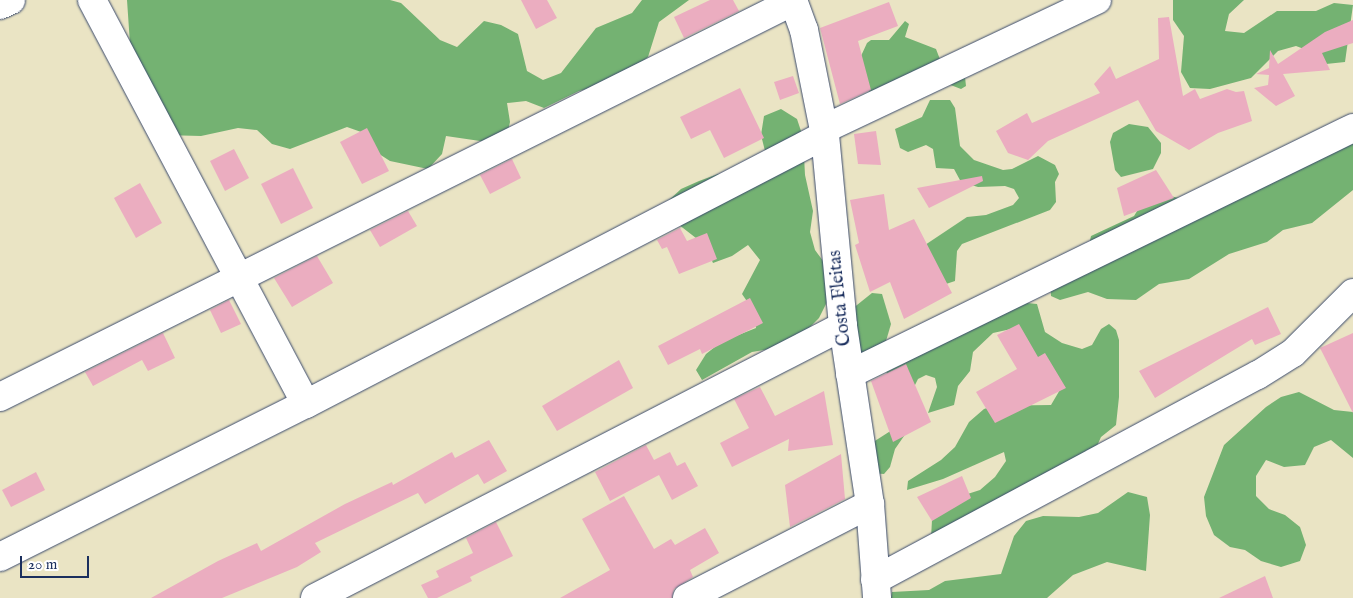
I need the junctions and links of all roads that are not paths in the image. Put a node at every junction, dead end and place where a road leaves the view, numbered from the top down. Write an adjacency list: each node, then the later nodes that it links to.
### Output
1 (11, 0): 5 (main road)
2 (92, 0): 8 (main road)
3 (1097, 0): 7 (main road)
4 (794, 1): 7 (main road, Costa Fleitas); 8 (main road)
5 (0, 6)
6 (1353, 128): 11 (main road)
7 (825, 132): 10 (main road, Costa Fleitas); 13 (main road)
8 (239, 275): 12 (main road); 13 (main road)
9 (1353, 293): 16 (main road)
10 (842, 326): 11 (main road, Costa Fleitas); 17 (main road)
11 (850, 374): 14 (main road, Costa Fleitas)
12 (0, 396)
13 (306, 404): 15 (main road)
14 (870, 504): 16 (main road, Costa Fleitas); 18 (main road)
15 (0, 557)
16 (876, 589)
17 (315, 598)
18 (687, 598)

